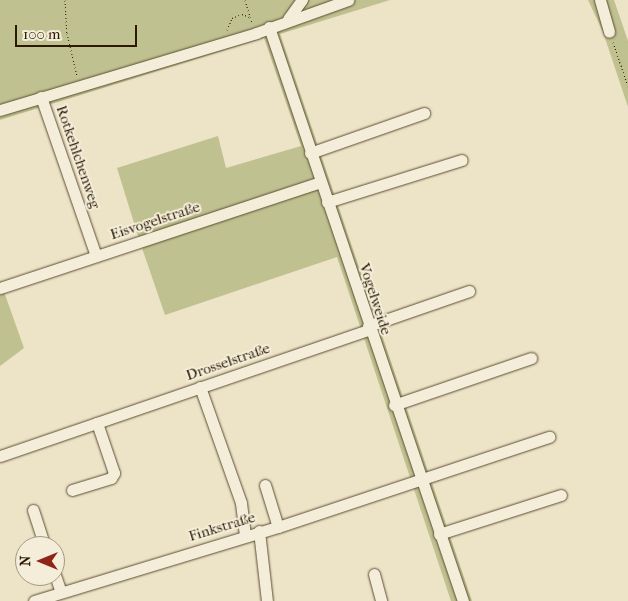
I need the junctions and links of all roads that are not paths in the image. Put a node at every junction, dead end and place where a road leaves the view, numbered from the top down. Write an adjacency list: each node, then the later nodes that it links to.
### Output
1 (302, 0): 4 (street)
2 (348, 0): 4 (street)
3 (600, 0): 6 (street)
4 (288, 19): 5 (street)
5 (269, 27): 7 (street); 10 (street, Vogelweide)
6 (610, 32)
7 (41, 97): 8 (street); 14 (street, Rotkehlchenweg)
8 (0, 110)
9 (424, 113): 10 (street)
10 (310, 153): 12 (street, Vogelweide)
11 (462, 160): 13 (street)
12 (320, 182): 13 (street, Vogelweide); 14 (street, Eisvogelstraße)
13 (327, 202): 17 (street, Vogelweide)
14 (96, 256): 15 (street, Eisvogelstraße)
15 (0, 288)
16 (469, 291): 17 (street, Drosselstraße)
17 (369, 328): 19 (street, Drosselstraße); 20 (street, Vogelweide)
18 (531, 358): 20 (street)
19 (200, 387): 21 (street, Drosselstraße); 33 (street)
20 (394, 405): 24 (street, Vogelweide)
21 (97, 423): 23 (street, Drosselstraße); 26 (street)
22 (549, 437): 24 (street, Finkstraße)
23 (0, 456)
24 (420, 481): 29 (street, Finkstraße); 31 (street, Vogelweide)
25 (265, 485): 29 (street)
26 (72, 490)
27 (561, 495): 31 (street)
28 (33, 510): 32 (street)
29 (278, 527): 30 (street, Finkstraße)
30 (259, 532): 33 (street, Finkstraße); 38 (street)
31 (439, 534): 40 (street, Vogelweide)
32 (42, 536)
33 (245, 536): 36 (street, Finkstraße)
34 (374, 574): 39 (street)
35 (59, 586): 36 (street)
36 (61, 592): 37 (street, Finkstraße)
37 (34, 601)
38 (267, 601)
39 (381, 601)
40 (463, 601)

